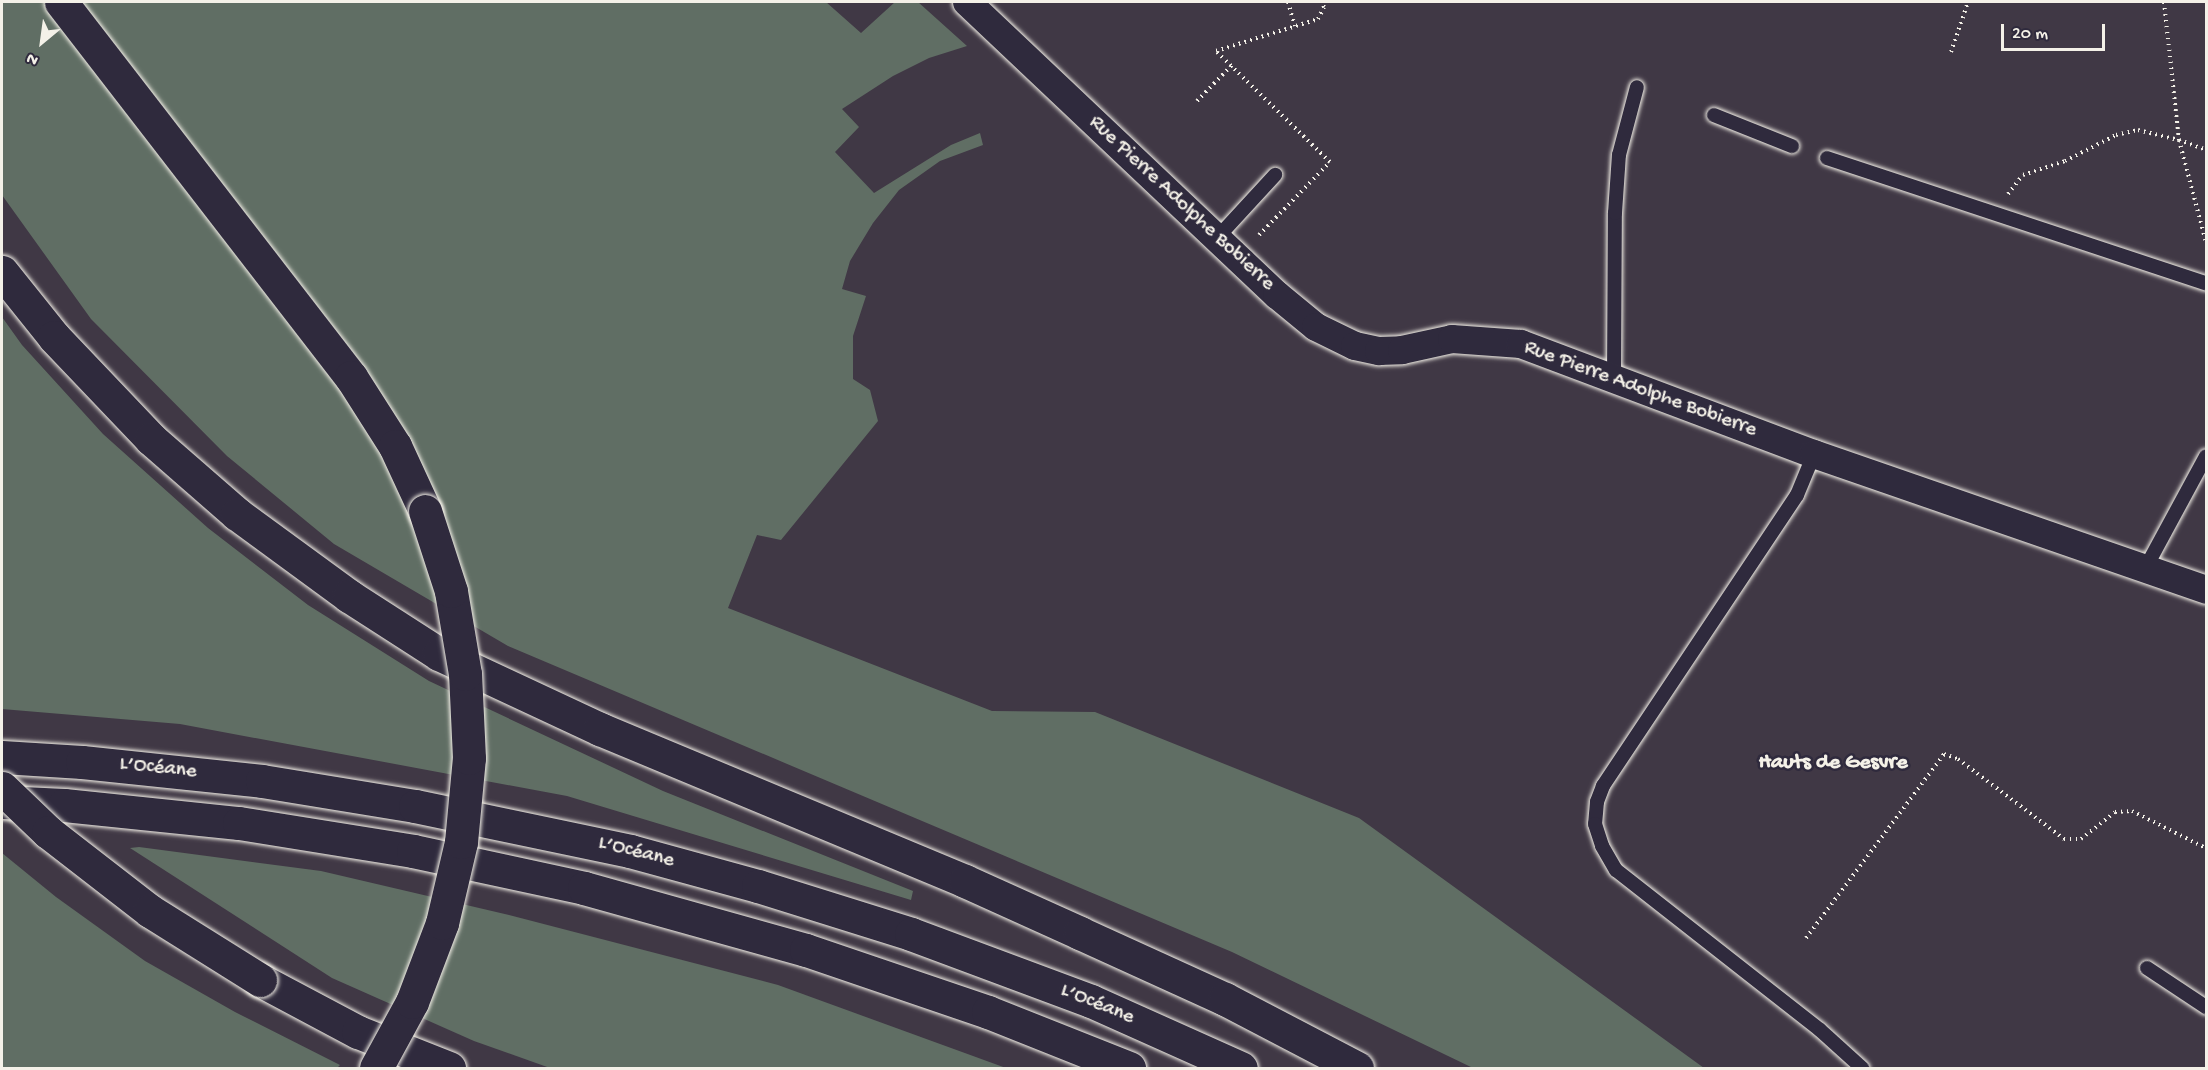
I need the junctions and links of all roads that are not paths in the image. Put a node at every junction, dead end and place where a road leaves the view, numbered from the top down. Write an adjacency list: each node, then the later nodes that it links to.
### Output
1 (62, 2): 21 (highway, bridge)
2 (967, 2): 8 (street, Rue Pierre Adolphe Bobierre)
3 (1637, 87): 11 (lane)
4 (1714, 115): 5 (lane)
5 (1792, 146)
6 (1827, 158): 10 (lane)
7 (1275, 175): 8 (lane)
8 (1216, 238): 11 (street, Rue Pierre Adolphe Bobierre)
9 (2, 272): 25 (highway)
10 (2206, 283)
11 (1614, 381): 12 (street, Rue Pierre Adolphe Bobierre)
12 (1814, 453): 14 (street, Rue Pierre Adolphe Bobierre); 26 (lane)
13 (2206, 456): 14 (lane)
14 (2145, 569): 15 (street, Rue Pierre Adolphe Bobierre)
15 (2206, 590)
16 (2, 757): 24 (highway, L’Océane)
17 (2, 788): 22 (highway, bridge)
18 (2, 802): 23 (highway)
19 (2147, 968): 20 (lane)
20 (2206, 1007)
21 (376, 1068)
22 (449, 1068)
23 (1129, 1068)
24 (1240, 1068)
25 (1357, 1068)
26 (1862, 1068)

